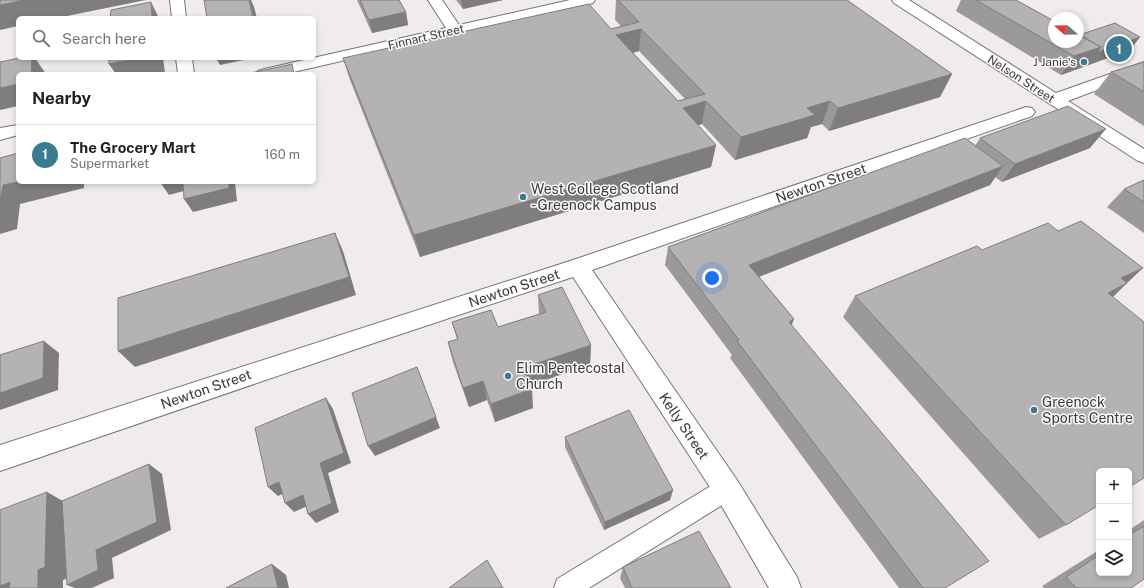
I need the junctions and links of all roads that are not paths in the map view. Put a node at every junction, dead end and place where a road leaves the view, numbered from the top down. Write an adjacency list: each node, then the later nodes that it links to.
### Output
1 (177, 0): 5 (street)
2 (435, 0): 6 (street)
3 (588, 0): 6 (street, Finnart Street)
4 (899, 0): 11 (street, Nelson Street)
5 (179, 16)
6 (455, 30): 10 (street, Finnart Street)
7 (184, 60): 9 (street)
8 (1144, 67): 11 (street)
9 (186, 72)
10 (273, 72)
11 (1054, 100): 15 (street, Nelson Street)
12 (1026, 112): 16 (street, Newton Street)
13 (16, 130): 14 (street)
14 (0, 134)
15 (1144, 157)
16 (578, 267): 17 (street, Newton Street); 18 (street, Kelly Street)
17 (0, 458)
18 (727, 489): 19 (lane); 20 (street, Kelly Street)
19 (566, 588)
20 (786, 588)

